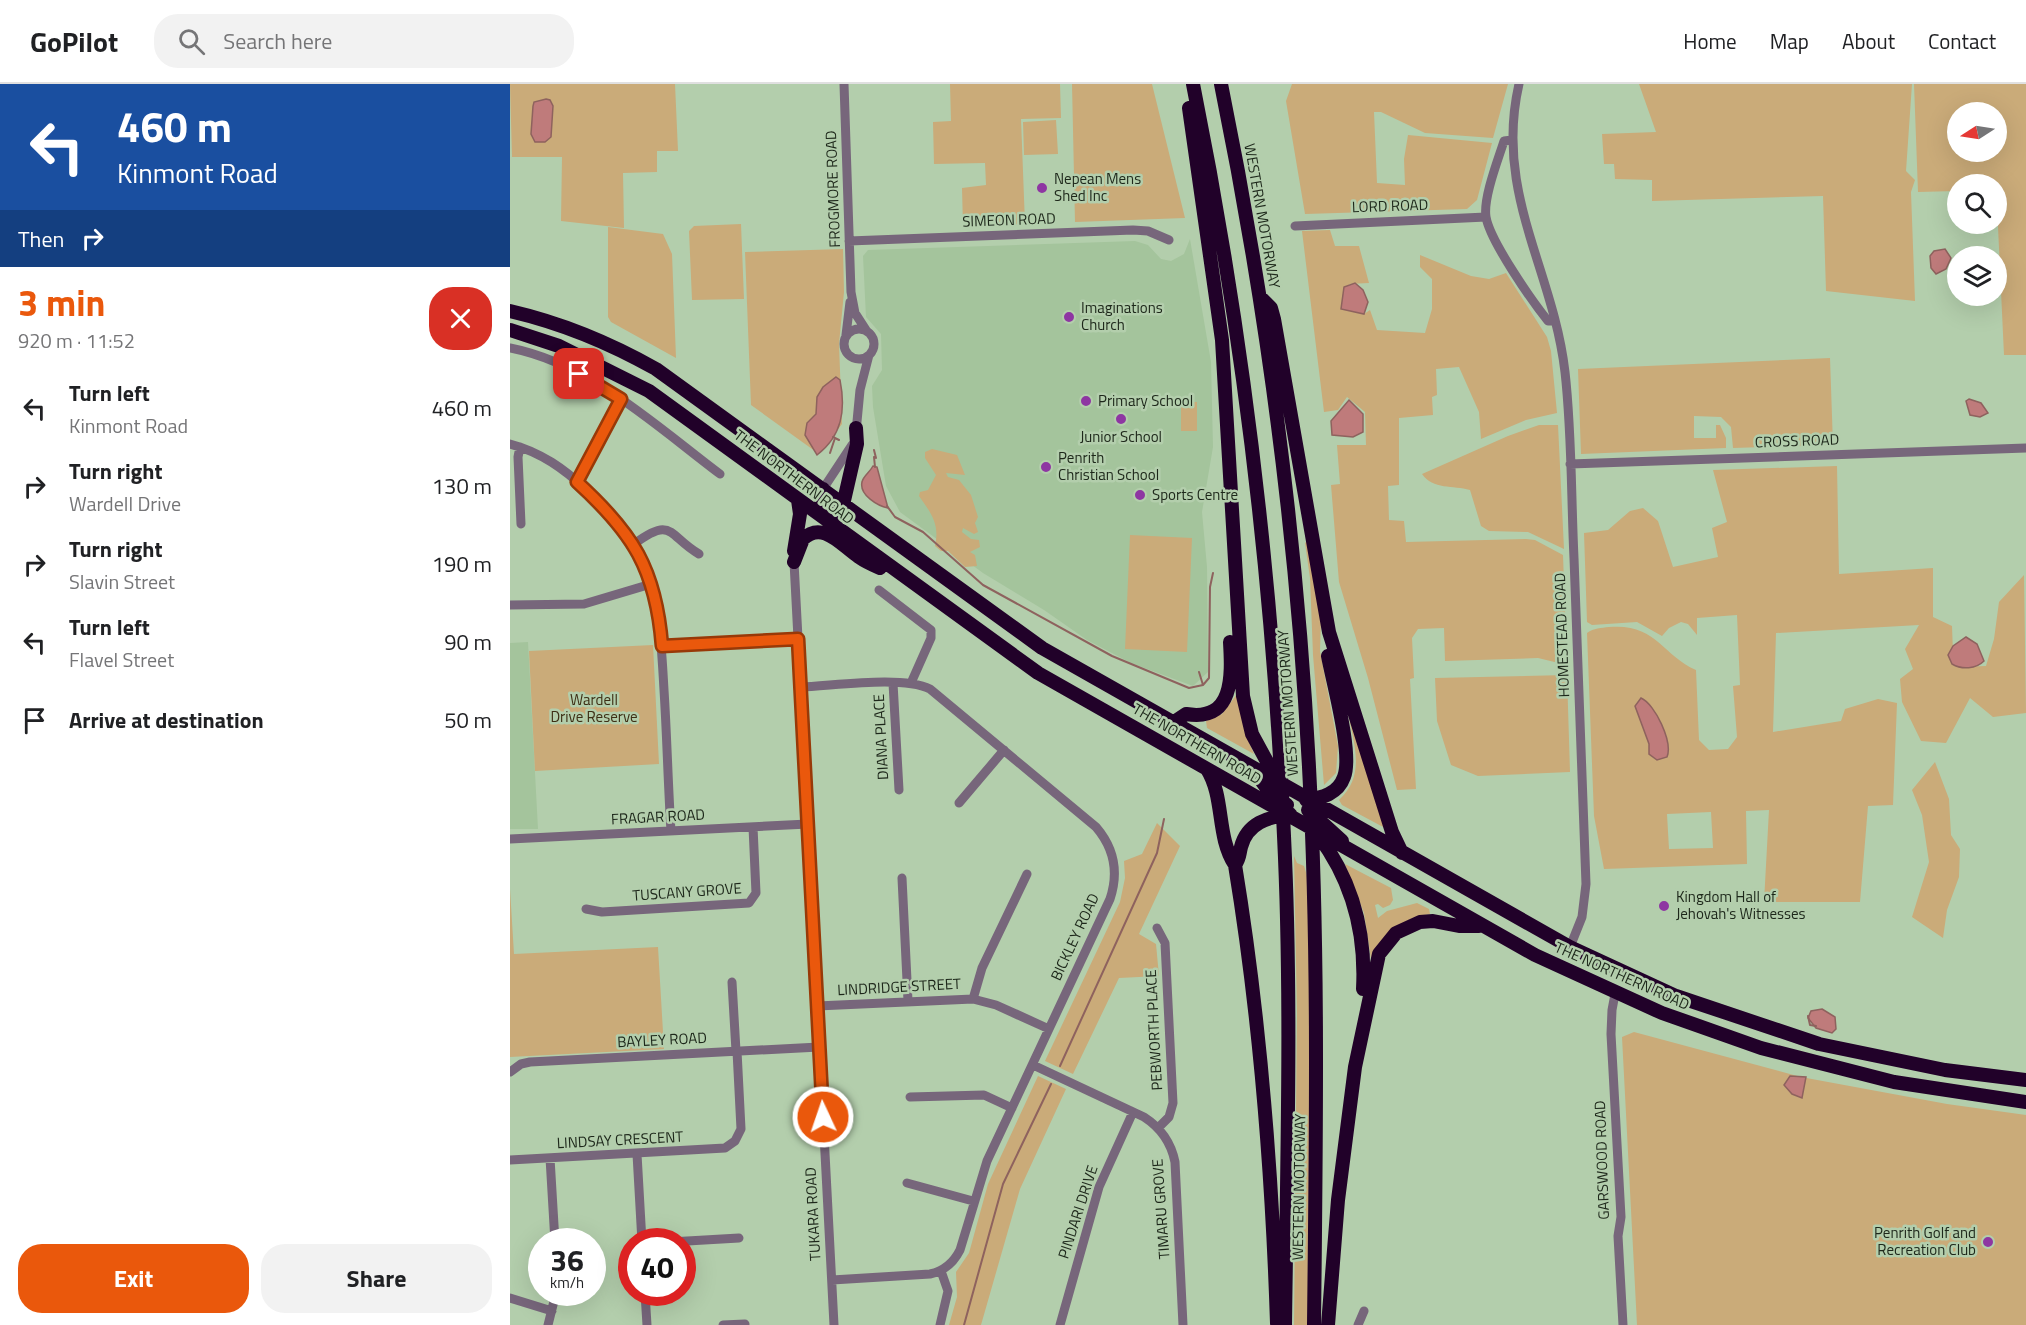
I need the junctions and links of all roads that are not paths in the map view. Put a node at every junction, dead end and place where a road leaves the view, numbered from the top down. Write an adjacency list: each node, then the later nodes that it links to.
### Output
1 (844, 84): 10 (street, FROGMORE ROAD)
2 (1185, 84): 11 (highway)
3 (1193, 84): 110 (highway, WESTERN MOTORWAY)
4 (1221, 84): 13 (highway, WESTERN MOTORWAY)
5 (1519, 84): 6 (street, HOMESTEAD ROAD)
6 (1512, 140): 7 (street, HOMESTEAD ROAD); 15 (street, HOMESTEAD ROAD)
7 (1486, 218): 8 (street, LORD ROAD); 15 (street)
8 (1295, 226)
9 (1169, 240): 10 (street, SIMEON ROAD)
10 (849, 241): 12 (street, FROGMORE ROAD)
11 (1213, 285): 49 (highway); 53 (highway)
12 (851, 292): 17 (street, FROGMORE ROAD); 18 (street, FROGMORE ROAD)
13 (1260, 297): 43 (highway); 111 (highway, WESTERN MOTORWAY)
14 (510, 310): 32 (highway, THE NORTHERN ROAD)
15 (1555, 320): 28 (street, HOMESTEAD ROAD)
16 (510, 330): 31 (highway, THE NORTHERN ROAD)
17 (866, 330): 18 (street); 20 (street)
18 (846, 335): 21 (street)
19 (510, 348): 23 (street)
20 (869, 354): 21 (street); 22 (street)
21 (850, 356): 22 (street)
22 (860, 390): 24 (street)
23 (621, 399): 29 (street); 30 (street)
24 (856, 428): 32 (street); 34 (highway)
25 (510, 444): 26 (street)
26 (520, 447): 30 (street); 35 (street)
27 (2026, 448): 28 (street, CROSS ROAD)
28 (1570, 464): 67 (street, HOMESTEAD ROAD)
29 (720, 474)
30 (577, 482): 36 (street)
31 (775, 484): 32 (highway); 33 (highway, THE NORTHERN ROAD)
32 (823, 489): 34 (highway, THE NORTHERN ROAD); 39 (highway)
33 (798, 500): 38 (highway); 39 (highway, THE NORTHERN ROAD)
34 (843, 505): 49 (highway, THE NORTHERN ROAD)
35 (521, 524)
36 (634, 544): 37 (street); 40 (street)
37 (699, 554)
38 (794, 562): 39 (highway); 44 (street, TUKARA ROAD)
39 (907, 580): 51 (highway, THE NORTHERN ROAD)
40 (651, 584): 42 (street); 45 (street)
41 (879, 590): 47 (street)
42 (510, 605)
43 (1329, 632): 56 (highway); 60 (highway)
44 (798, 639): 45 (street); 48 (street, TUKARA ROAD)
45 (662, 646): 58 (street)
46 (893, 683): 47 (street, BICKLEY ROAD); 48 (street, BICKLEY ROAD); 52 (street, DIANA PLACE)
47 (911, 683): 50 (street, BICKLEY ROAD)
48 (800, 687): 55 (street, TUKARA ROAD)
49 (1174, 722): 53 (highway, THE NORTHERN ROAD)
50 (1004, 750): 54 (street); 74 (street, BICKLEY ROAD)
51 (1206, 769): 53 (highway, THE NORTHERN ROAD); 61 (highway)
52 (899, 790)
53 (1280, 797): 56 (highway, THE NORTHERN ROAD); 56 (highway, THE NORTHERN ROAD); 56 (highway); 61 (highway)
54 (959, 803)
55 (808, 824): 57 (street, FRAGAR ROAD); 72 (street, TUKARA ROAD)
56 (1325, 824): 60 (highway, THE NORTHERN ROAD); 65 (highway, THE NORTHERN ROAD); 73 (highway)
57 (753, 827): 58 (street, FRAGAR ROAD); 64 (street, TUSCANY GROVE)
58 (671, 831): 59 (street, FRAGAR ROAD)
59 (510, 839)
60 (1403, 854): 67 (highway, THE NORTHERN ROAD)
61 (1235, 865): 109 (highway)
62 (1027, 874): 70 (street)
63 (902, 878): 71 (street)
64 (586, 909)
65 (1482, 926): 69 (highway, THE NORTHERN ROAD); 73 (highway)
66 (1157, 928): 84 (street, PEBWORTH PLACE)
67 (1570, 947): 79 (highway, THE NORTHERN ROAD)
68 (732, 982): 76 (street, LINDSAY CRESCENT)
69 (1615, 993): 81 (highway, THE NORTHERN ROAD); 114 (street, GARSWOOD ROAD)
70 (973, 999): 71 (street, LINDRIDGE STREET); 74 (street, LINDRIDGE STREET)
71 (909, 1001): 72 (street, LINDRIDGE STREET)
72 (817, 1006): 75 (street, TUKARA ROAD)
73 (1362, 1026): 112 (highway)
74 (1049, 1029): 77 (street, BICKLEY ROAD)
75 (819, 1047): 76 (street, BAYLEY ROAD); 95 (street, TUKARA ROAD)
76 (736, 1052): 78 (street, BAYLEY ROAD); 85 (street, LINDSAY CRESCENT)
77 (1033, 1065): 82 (street, BICKLEY ROAD); 83 (street, TIMARU GROVE)
78 (510, 1072)
79 (2026, 1080)
80 (910, 1097): 82 (street)
81 (2026, 1102)
82 (1012, 1108): 89 (street, BICKLEY ROAD)
83 (1133, 1112): 84 (street, TIMARU GROVE); 107 (street, PINDARI DRIVE)
84 (1158, 1128): 108 (street, TIMARU GROVE)
85 (637, 1154): 86 (street, LINDSAY CRESCENT); 91 (street)
86 (550, 1158): 87 (street, LINDSAY CRESCENT); 90 (street)
87 (510, 1160)
88 (907, 1183): 89 (street)
89 (973, 1201): 94 (street, BICKLEY ROAD)
90 (554, 1228)
91 (641, 1228)
92 (739, 1238): 93 (street)
93 (696, 1240)
94 (941, 1271): 95 (street); 106 (street)
95 (831, 1280): 105 (street, TUKARA ROAD)
96 (510, 1298): 99 (street)
97 (553, 1306): 99 (street)
98 (645, 1306): 103 (street)
99 (552, 1311): 102 (street)
100 (1364, 1311): 113 (street)
101 (745, 1324): 104 (street)
102 (548, 1325)
103 (646, 1325)
104 (723, 1325)
105 (834, 1325)
106 (940, 1325)
107 (1060, 1325)
108 (1184, 1325)
109 (1277, 1325)
110 (1285, 1325)
111 (1314, 1325)
112 (1328, 1325)
113 (1358, 1325)
114 (1623, 1325)

